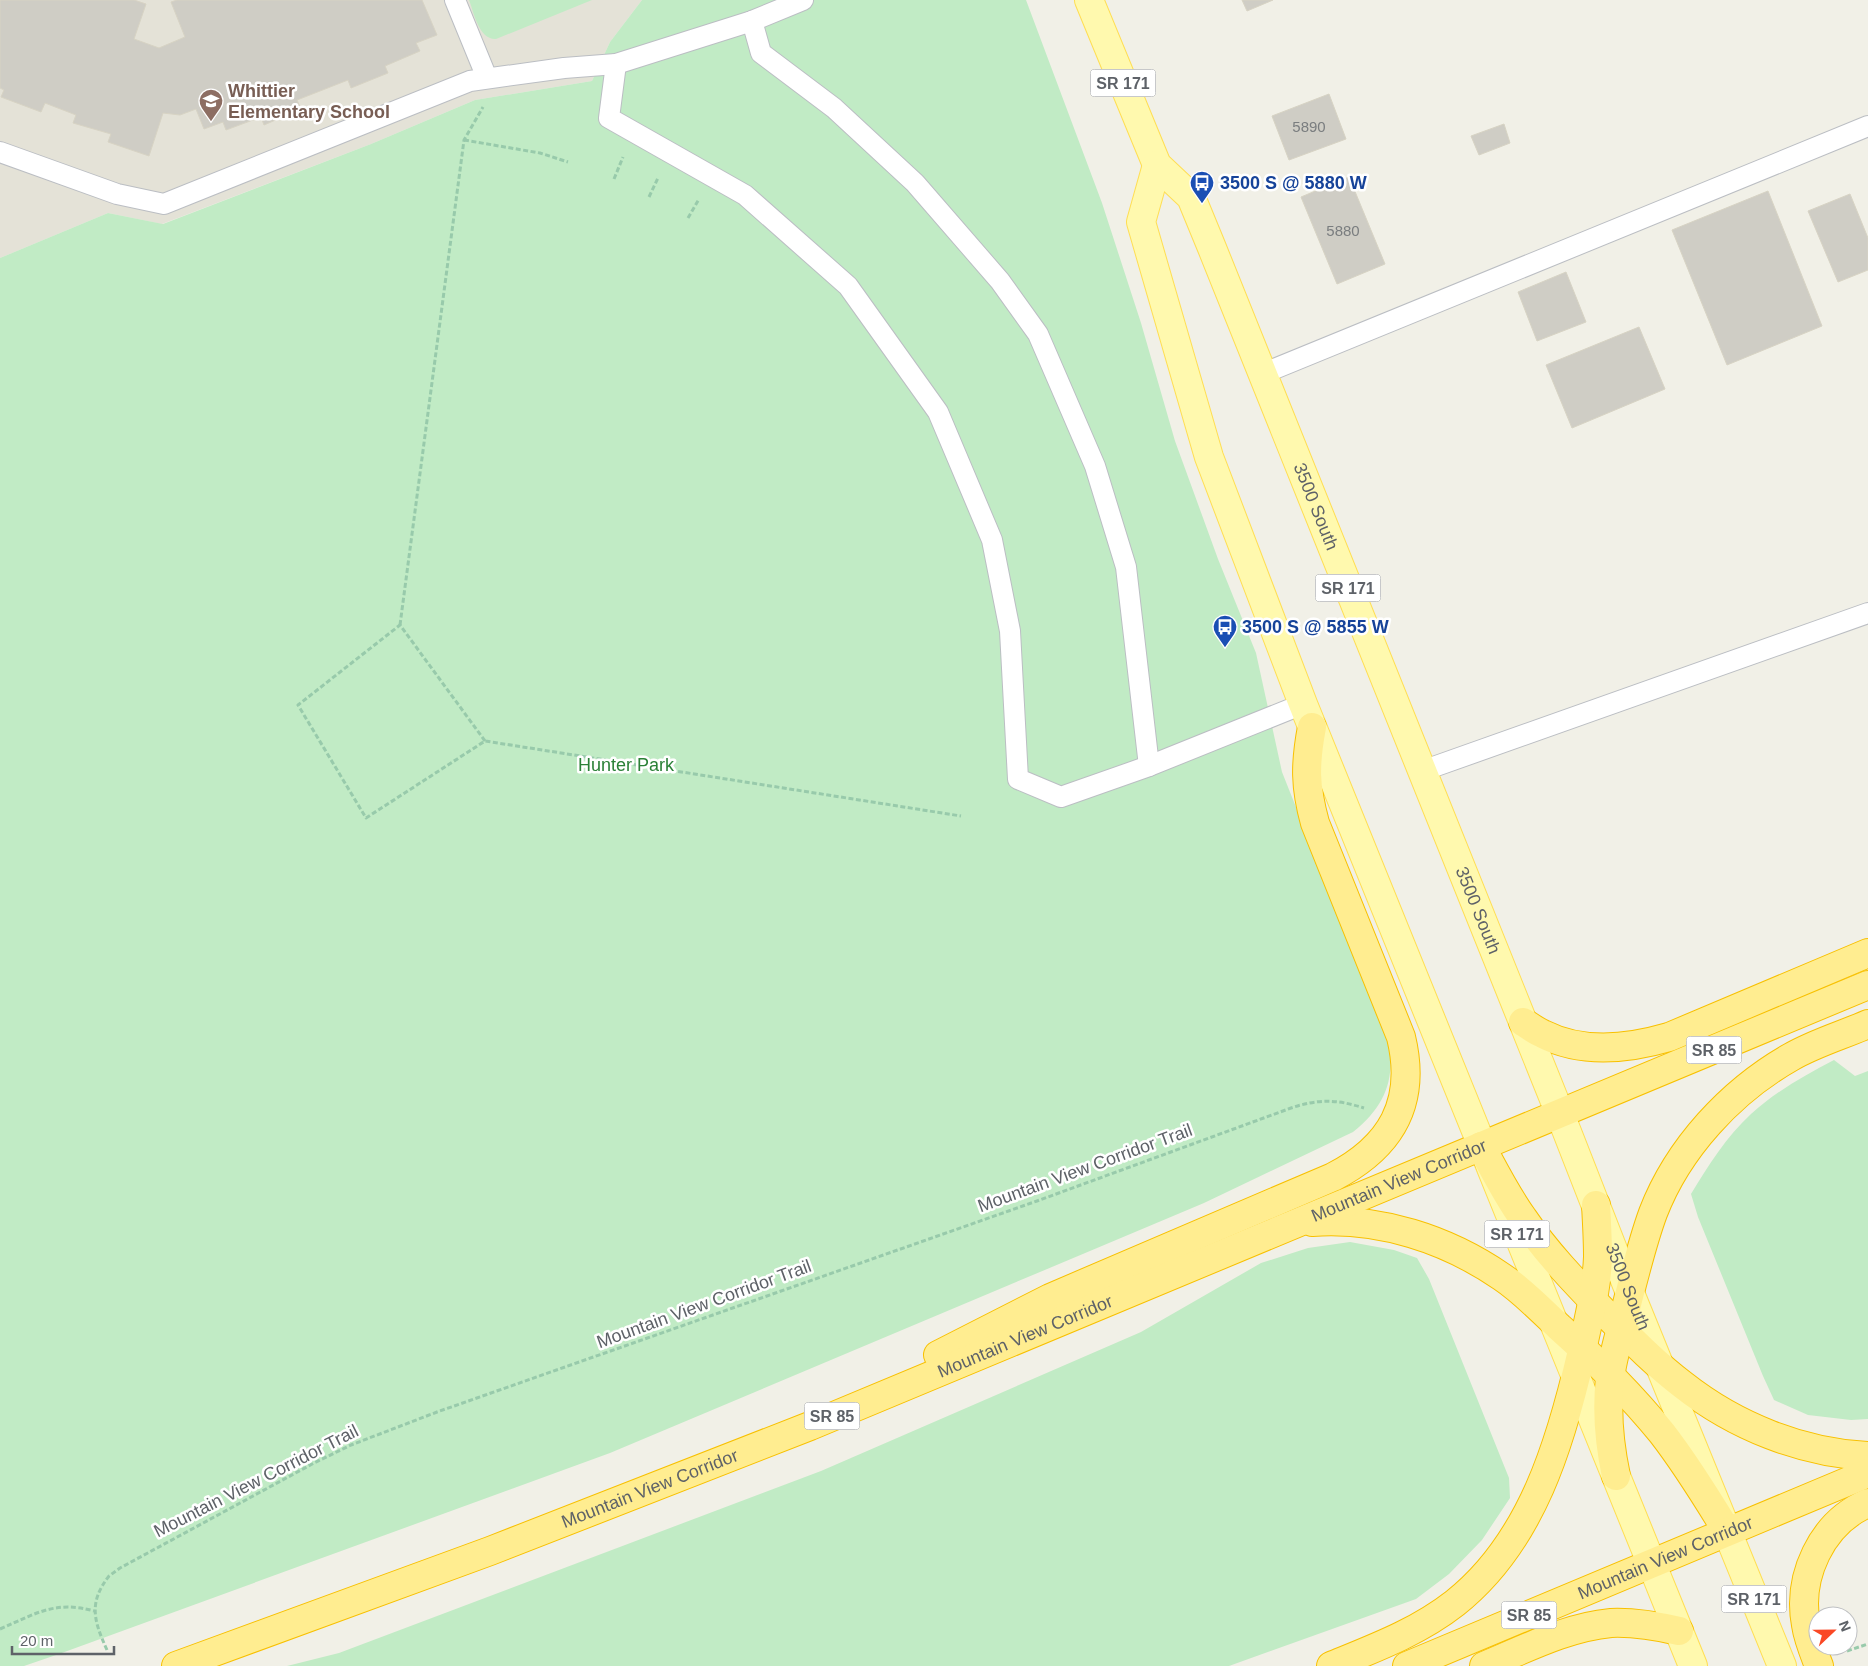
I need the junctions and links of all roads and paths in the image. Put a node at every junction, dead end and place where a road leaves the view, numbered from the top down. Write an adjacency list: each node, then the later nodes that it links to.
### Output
1 (455, 0): 6 (lane)
2 (803, 0): 4 (lane)
3 (1089, 0): 12 (main road, 3500 South / SR 171)
4 (752, 21): 5 (lane); 18 (lane)
5 (616, 64): 6 (lane); 18 (lane)
6 (486, 78): 10 (lane)
7 (486, 103): 9 (path)
8 (1868, 126): 13 (lane)
9 (464, 140): 11 (path); 15 (path)
10 (0, 152)
11 (568, 162)
12 (1157, 165): 13 (main road, 3500 South / SR 171); 16 (main road, SR 171)
13 (1262, 374): 19 (main road, 3500 South / SR 171)
14 (1868, 613): 19 (lane)
15 (400, 624): 17 (path); 17 (path)
16 (1307, 715): 18 (lane); 27 (main road, SR 171); 38 (highway)
17 (485, 741): 20 (path)
18 (1149, 766)
19 (1422, 771): 23 (main road, 3500 South / SR 171)
20 (961, 816)
21 (1868, 953): 23 (highway)
22 (1868, 985): 26 (highway, Mountain View Corridor / SR 85)
23 (1523, 1022): 26 (main road, 3500 South / SR 171)
24 (1868, 1024): 30 (highway)
25 (1364, 1108): 45 (path, Mountain View Corridor Trail)
26 (1560, 1114): 27 (highway, Mountain View Corridor / SR 85); 28 (main road, 3500 South / SR 171)
27 (1481, 1146): 29 (highway, Mountain View Corridor / SR 85); 31 (highway); 32 (main road, SR 171)
28 (1596, 1205): 30 (main road, 3500 South / SR 171); 31 (highway)
29 (1294, 1224): 32 (highway); 38 (highway, Mountain View Corridor / SR 85)
30 (1630, 1293): 33 (highway); 35 (main road, 3500 South / SR 171)
31 (1593, 1300): 33 (highway); 34 (highway)
32 (1553, 1321): 34 (highway); 36 (main road, SR 171)
33 (1621, 1329): 35 (highway); 37 (highway)
34 (1582, 1347): 36 (highway); 37 (highway)
35 (1660, 1367): 39 (highway); 43 (main road, 3500 South / SR 171)
36 (1576, 1376): 41 (main road, SR 171); 52 (highway)
37 (1610, 1376): 41 (highway); 43 (highway)
38 (810, 1426): 51 (highway, Mountain View Corridor / SR 85)
39 (1868, 1456)
40 (1868, 1472): 43 (highway, Mountain View Corridor / SR 85)
41 (1616, 1476): 44 (main road, SR 171)
42 (1868, 1503): 50 (highway)
43 (1727, 1532): 44 (highway, Mountain View Corridor / SR 85); 56 (main road, 3500 South / SR 171)
44 (1652, 1563): 47 (main road, SR 171); 53 (highway, Mountain View Corridor / SR 85)
45 (95, 1611): 46 (path); 49 (path, Mountain View Corridor Trail)
46 (0, 1629)
47 (1679, 1631): 54 (highway); 55 (main road, SR 171)
48 (1868, 1644): 50 (path)
49 (107, 1650)
50 (1830, 1660)
51 (176, 1666)
52 (1331, 1666)
53 (1407, 1666)
54 (1484, 1666)
55 (1693, 1666)
56 (1782, 1666)

